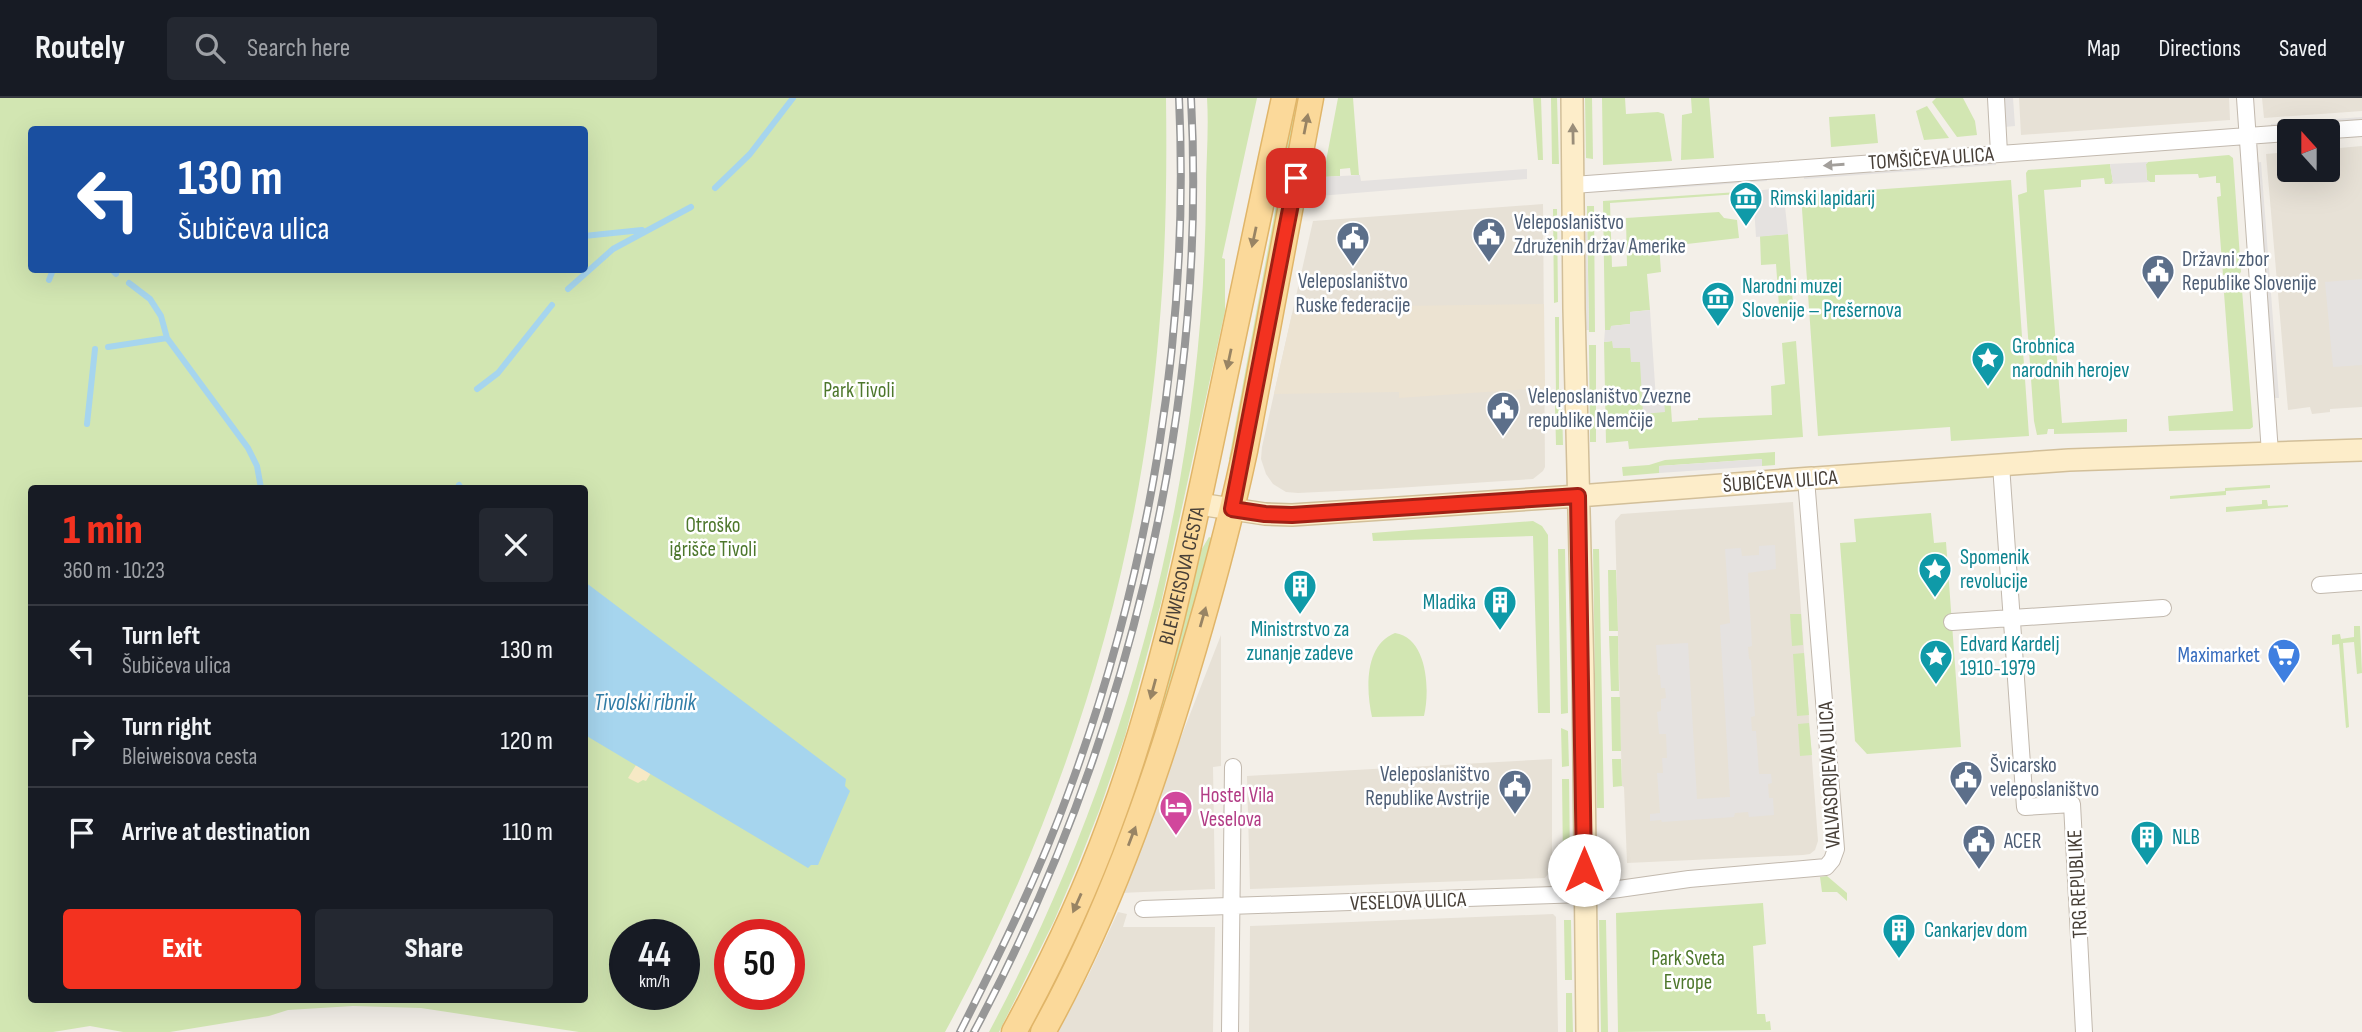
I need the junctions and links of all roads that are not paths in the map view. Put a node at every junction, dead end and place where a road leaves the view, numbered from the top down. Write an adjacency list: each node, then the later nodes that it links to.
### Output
1 (1284, 98): 17 (main road, BLEIWEISOVA CESTA, one-way to 17)
2 (1311, 98): 18 (main road, BLEIWEISOVA CESTA, one-way to 2)
3 (1572, 98): 11 (street, one-way to 3)
4 (1996, 98): 10 (street)
5 (2245, 98): 9 (street)
6 (2362, 128): 7 (street)
7 (2340, 130)
8 (2277, 135): 9 (street, TOMŠIČEVA ULICA)
9 (2248, 137): 10 (street, TOMŠIČEVA ULICA); 13 (street)
10 (1999, 153): 11 (street, TOMŠIČEVA ULICA, one-way to 11)
11 (1573, 185): 16 (street)
12 (2362, 450): 13 (street, ŠUBIČEVA ULICA)
13 (2270, 453): 14 (street, ŠUBIČEVA ULICA)
14 (2001, 465): 15 (street, ŠUBIČEVA ULICA); 22 (street, TRG REPUBLIKE)
15 (1811, 478): 16 (street, ŠUBIČEVA ULICA); 25 (street, VALVASORJEVA ULICA)
16 (1578, 496): 18 (street, ŠUBIČEVA ULICA); 25 (street)
17 (1199, 504): 18 (street, ŠUBIČEVA ULICA); 28 (main road, BLEIWEISOVA CESTA, one-way to 28)
18 (1232, 509): 29 (main road, BLEIWEISOVA CESTA, one-way to 18)
19 (2362, 582): 20 (street)
20 (2320, 585)
21 (2163, 608): 22 (street)
22 (2012, 618): 23 (street); 32 (street, TRG REPUBLIKE)
23 (1952, 622)
24 (1233, 767): 26 (street)
25 (1584, 894): 26 (street, VESELOVA ULICA); 31 (street)
26 (1231, 906): 27 (street, VESELOVA ULICA); 30 (street)
27 (1143, 909)
28 (1014, 1032)
29 (1043, 1032)
30 (1230, 1032)
31 (1587, 1032)
32 (2084, 1032)

